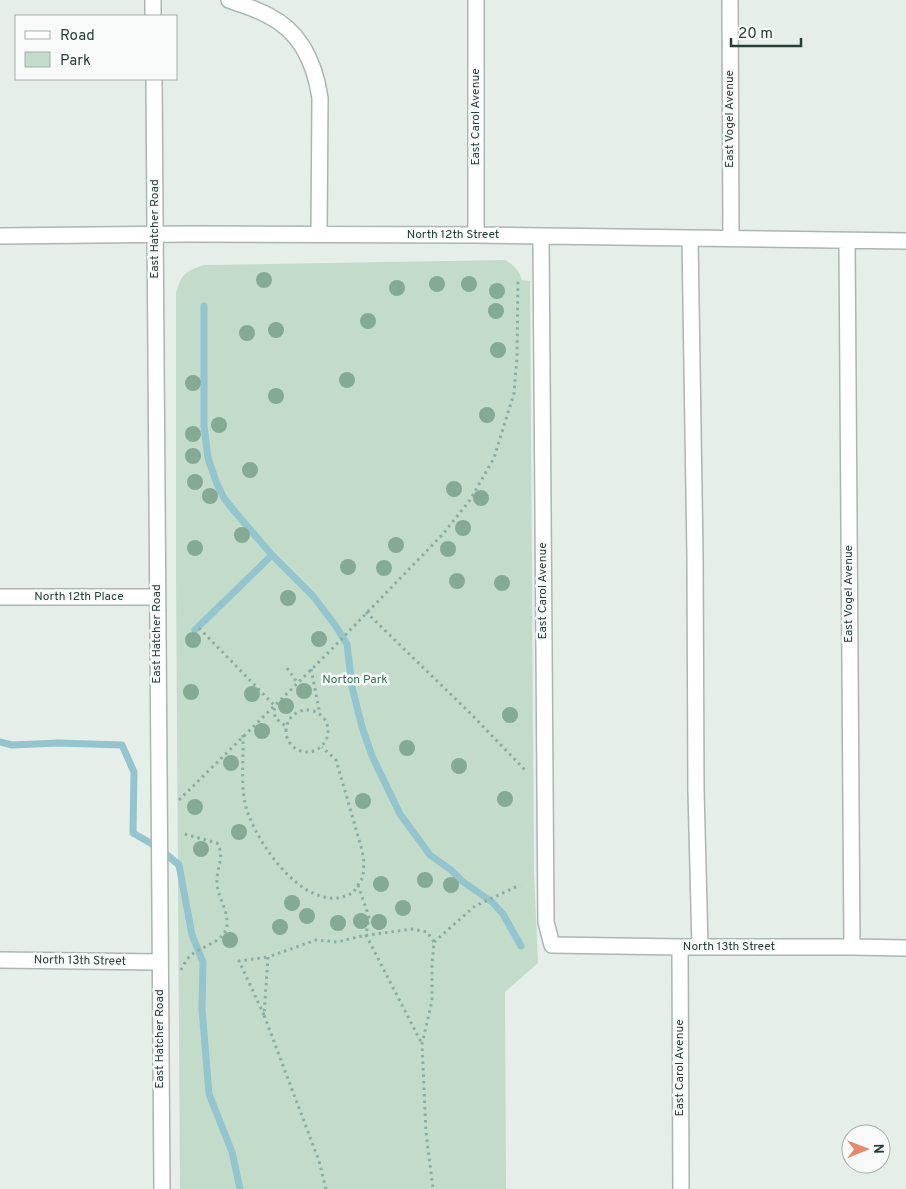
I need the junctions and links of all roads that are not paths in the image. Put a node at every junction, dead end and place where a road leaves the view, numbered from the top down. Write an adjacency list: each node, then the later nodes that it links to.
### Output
1 (153, 0): 5 (street)
2 (229, 0): 7 (street)
3 (476, 0): 9 (street, East Carol Avenue)
4 (730, 0): 13 (street, East Vogel Avenue)
5 (154, 15)
6 (154, 80): 8 (street, East Hatcher Road)
7 (319, 234): 8 (street, North 12th Street); 9 (street, North 12th Street)
8 (155, 235): 10 (street, North 12th Street); 17 (street, East Hatcher Road)
9 (476, 235): 11 (street, North 12th Street)
10 (0, 236)
11 (541, 236): 12 (street, North 12th Street); 18 (street, East Carol Avenue)
12 (690, 238): 13 (street, North 12th Street); 21 (street)
13 (730, 239): 14 (street, North 12th Street)
14 (847, 241): 15 (street, North 12th Street); 19 (street, East Vogel Avenue)
15 (906, 241)
16 (0, 597): 17 (street, North 12th Place)
17 (158, 597): 24 (street, East Hatcher Road)
18 (552, 945): 20 (street, North 13th Street)
19 (852, 946): 21 (street, North 13th Street); 22 (street, North 13th Street)
20 (680, 947): 21 (street, North 13th Street); 26 (street, East Carol Avenue)
21 (700, 947)
22 (906, 948)
23 (0, 960): 24 (street, North 13th Street)
24 (160, 962): 25 (street, East Hatcher Road)
25 (162, 1189)
26 (681, 1189)

